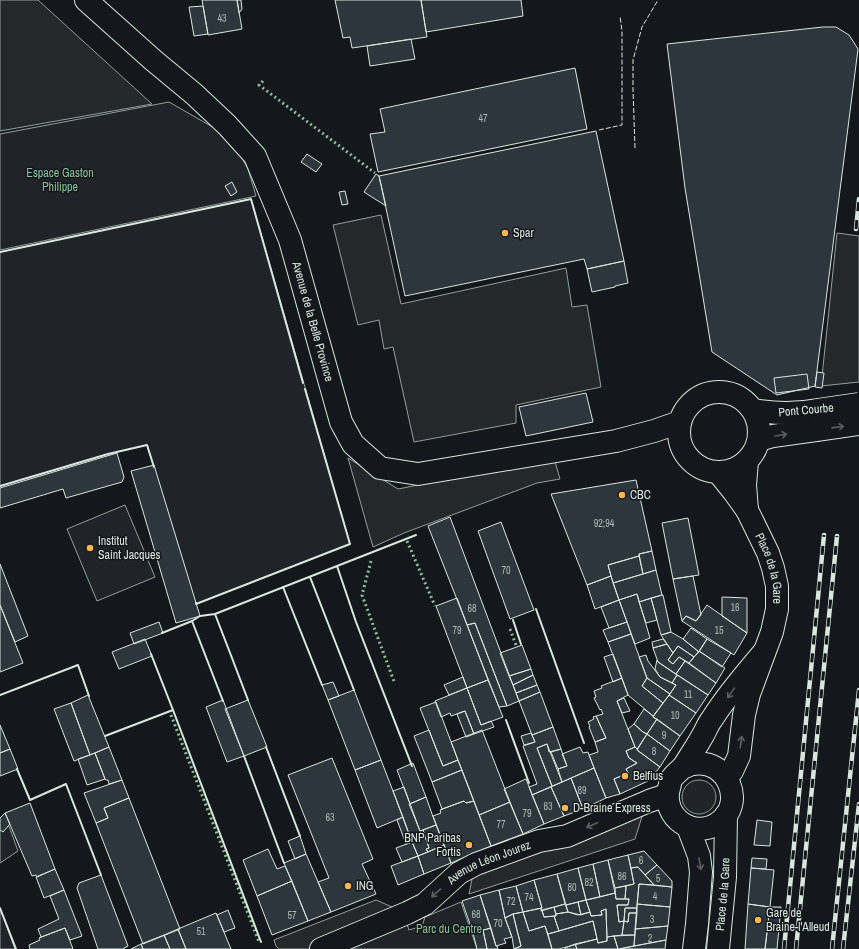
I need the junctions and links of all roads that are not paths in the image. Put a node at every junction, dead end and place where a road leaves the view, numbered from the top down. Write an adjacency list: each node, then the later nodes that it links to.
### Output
1 (86, 0): 8 (main road, Avenue de la Belle Province)
2 (859, 404): 4 (main road, Pont Courbe, bridge)
3 (754, 410): 4 (main road, Pont Courbe); 5 (main road); 7 (main road)
4 (817, 420): 6 (main road, Pont Courbe, one-way to 6, bridge); 7 (main road, Pont Courbe, one-way to 4)
5 (680, 422): 8 (main road, Avenue de la Belle Province); 9 (main road)
6 (859, 424)
7 (759, 440): 10 (main road)
8 (616, 441): 9 (main road, Avenue de la Belle Province)
9 (681, 445): 11 (main road)
10 (747, 461): 11 (main road); 12 (main road, Place de la Gare)
11 (718, 472): 12 (main road, Place de la Gare)
12 (747, 510): 13 (main road, Place de la Gare)
13 (764, 652): 14 (main road, Place de la Gare, one-way to 14); 15 (main road, Place de la Gare, one-way to 13)
14 (682, 768): 15 (main road); 16 (main road, Place de la Gare)
15 (726, 777): 17 (main road, Place de la Gare)
16 (667, 795): 18 (main road, Place de la Gare); 19 (main road, Avenue Léon Jourez, one-way to 19)
17 (726, 815): 18 (main road); 21 (main road, Place de la Gare)
18 (688, 827): 20 (main road, Place de la Gare, one-way to 20)
19 (321, 949)
20 (694, 949)
21 (718, 949)

